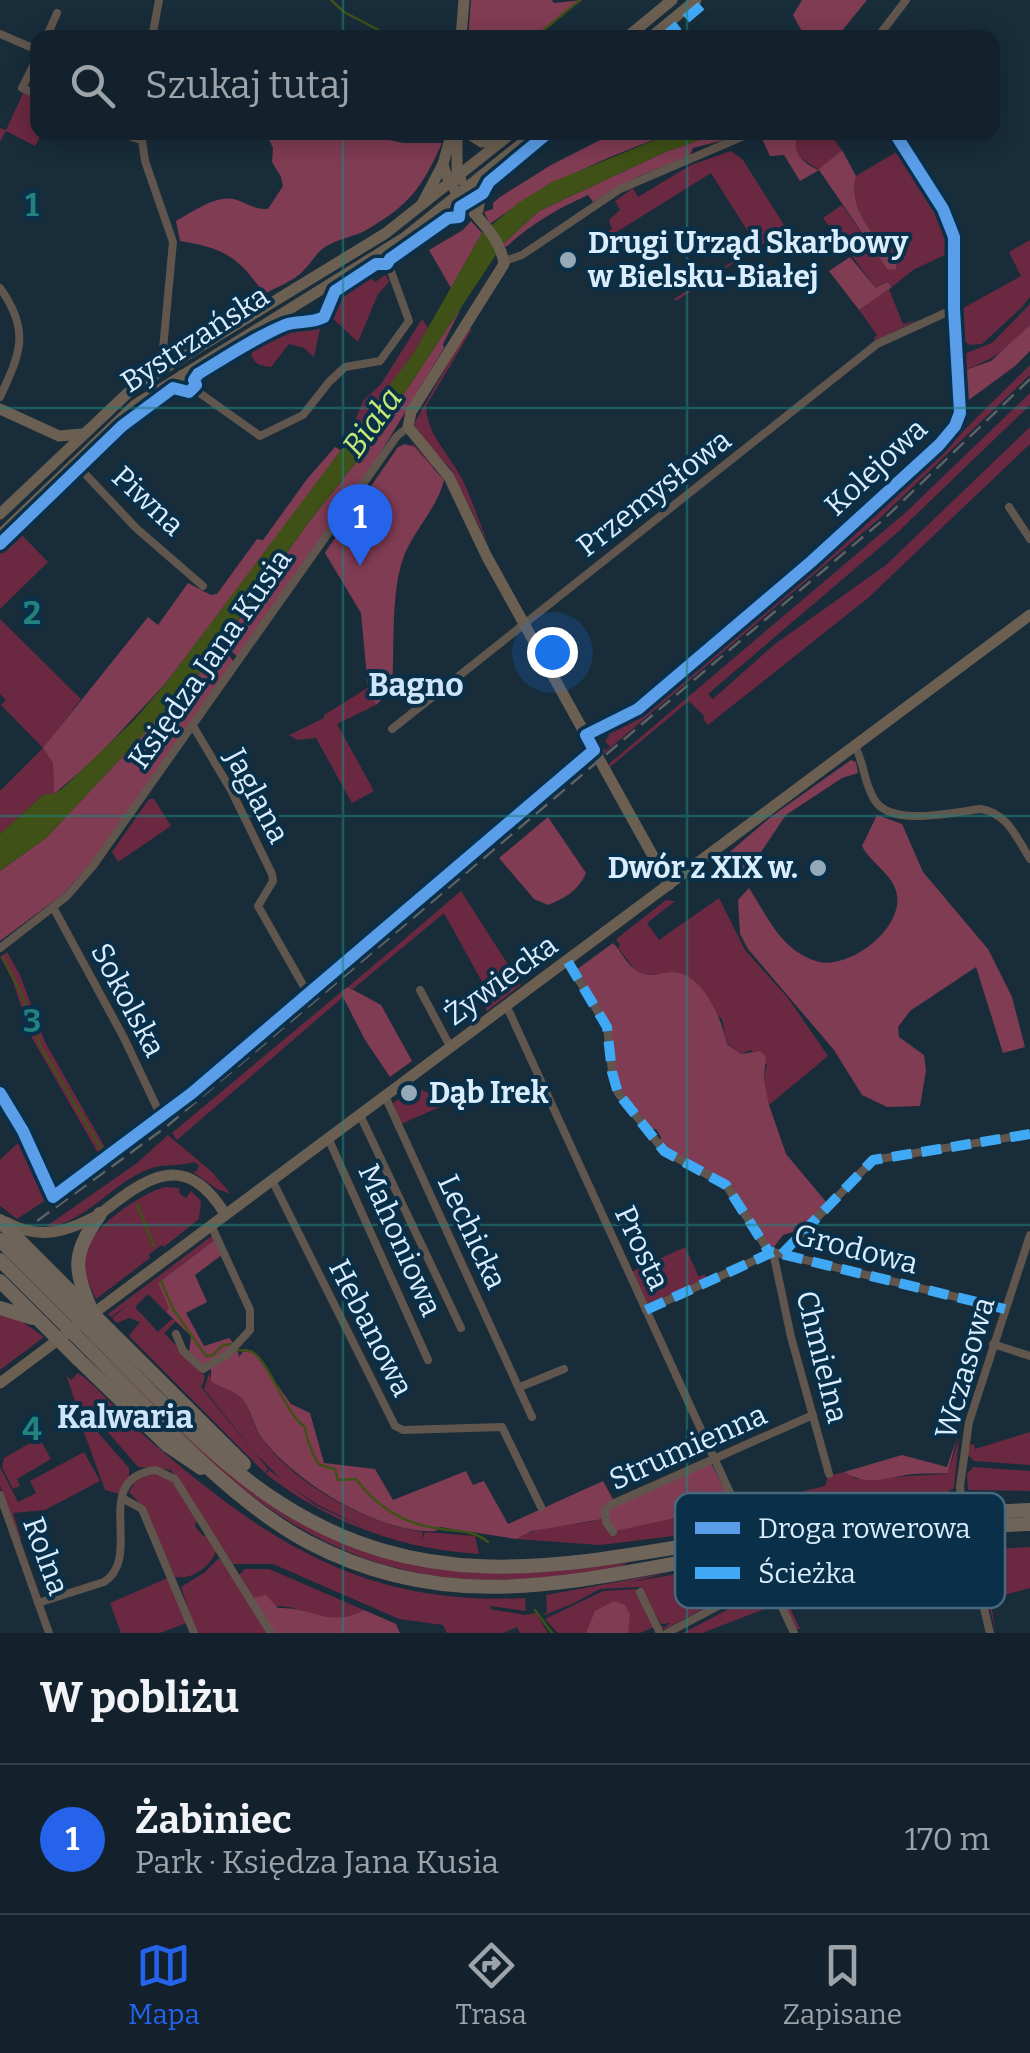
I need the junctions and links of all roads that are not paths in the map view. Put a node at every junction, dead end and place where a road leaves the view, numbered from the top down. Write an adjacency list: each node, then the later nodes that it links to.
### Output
1 (159, 0): 8 (street)
2 (464, 0): 9 (main road)
3 (672, 0): 10 (main road)
4 (696, 0): 11 (main road)
5 (906, 0): 12 (street)
6 (58, 13): 7 (street)
7 (50, 30)
8 (153, 30)
9 (461, 30)
10 (636, 30)
11 (660, 30)
12 (883, 30)
13 (0, 34): 14 (street)
14 (30, 50)
15 (30, 68): 16 (street)
16 (30, 92)
17 (142, 140): 35 (street)
18 (452, 140): 24 (main road)
19 (454, 140): 26 (main road)
20 (504, 140): 26 (main road, Bystrzańska)
21 (527, 140): 25 (main road, Bystrzańska)
22 (735, 140): 32 (street)
23 (899, 140): 34 (street, Kolejowa)
24 (444, 164): 26 (main road); 28 (main road)
25 (484, 176): 27 (main road, Bystrzańska); 29 (main road)
26 (455, 180): 27 (main road); 28 (main road, Bystrzańska)
27 (463, 193): 29 (main road); 30 (main road, Bystrzańska)
28 (421, 208): 35 (main road, Bystrzańska)
29 (476, 212): 30 (main road); 32 (main road)
30 (438, 213): 31 (main road, Bystrzańska)
31 (384, 252): 36 (main road, Bystrzańska); 36 (street)
32 (502, 256): 39 (main road, Księdza Jana Kusia)
33 (0, 288): 37 (street)
34 (954, 310): 51 (street, Przemysłowa); 54 (street, Kolejowa)
35 (166, 366): 41 (main road, Bystrzańska)
36 (181, 374): 44 (main road, Bystrzańska)
37 (0, 397)
38 (0, 409): 40 (main road)
39 (408, 427): 51 (main road); 52 (street, Księdza Jana Kusia)
40 (38, 428): 42 (main road); 43 (main road)
41 (82, 434): 42 (main road); 43 (main road, Bystrzańska)
42 (58, 436): 43 (main road)
43 (64, 451): 44 (main road, Piwna); 46 (main road, Bystrzańska)
44 (74, 462): 47 (main road, Bystrzańska); 49 (street, Piwna)
45 (1009, 507): 48 (street)
46 (0, 514)
47 (0, 535)
48 (1030, 539)
49 (203, 586)
50 (1030, 615): 55 (main road, Żywiecka)
51 (525, 625): 53 (street, Przemysłowa); 54 (main road)
52 (192, 726): 58 (street, Księdza Jana Kusia); 62 (street, Jaglana)
53 (392, 729)
54 (586, 735): 57 (main road)
55 (854, 746): 56 (street); 57 (main road, Żywiecka)
56 (1030, 859)
57 (669, 885): 60 (main road, Żywiecka)
58 (53, 907): 59 (street, Księdza Jana Kusia); 67 (street, Sokolska)
59 (0, 948)
60 (568, 962): 63 (main road, Żywiecka); 79 (street, Chmielna)
61 (420, 990): 64 (street)
62 (307, 992)
63 (507, 1008): 64 (main road, Żywiecka); 84 (street, Prosta)
64 (451, 1048): 66 (main road, Żywiecka)
65 (0, 1092): 72 (street)
66 (385, 1096): 68 (main road, Żywiecka); 95 (street, Lechicka)
67 (160, 1114)
68 (360, 1115): 70 (main road, Żywiecka); 87 (street)
69 (1030, 1134): 79 (street)
70 (329, 1140): 71 (main road, Żywiecka); 92 (street, Mahoniowa)
71 (272, 1182): 74 (main road, Żywiecka); 104 (street, Hebanowa)
72 (53, 1198)
73 (100, 1214): 74 (main road); 75 (main road, bridge); 85 (highway, bridge)
74 (225, 1214): 76 (main road, Żywiecka)
75 (0, 1219): 85 (highway, bridge)
76 (211, 1225): 88 (street); 94 (main road, Żywiecka)
77 (1030, 1235): 83 (street, Wczasowa)
78 (0, 1240): 89 (highway, bridge)
79 (774, 1253): 83 (street, Grodowa); 84 (street, Grodowa); 96 (street, Chmielna)
80 (0, 1260): 89 (highway, bridge)
81 (0, 1282): 86 (highway)
82 (0, 1308): 86 (highway)
83 (1005, 1309): 90 (street, Wczasowa)
84 (646, 1310): 98 (street, Prosta)
85 (92, 1313): 89 (highway, bridge)
86 (41, 1322): 89 (highway, bridge)
87 (461, 1328)
88 (176, 1334)
89 (94, 1344): 110 (highway); 111 (highway)
90 (994, 1344): 91 (street); 101 (street, Wczasowa, bridge)
91 (1030, 1356)
92 (428, 1360)
93 (564, 1368): 95 (street)
94 (0, 1383)
95 (520, 1387): 97 (street, Lechicka)
96 (813, 1415): 98 (street, Strumienna); 99 (street, Chmielna)
97 (532, 1417)
98 (715, 1459): 100 (street, Prosta); 109 (street, Strumienna)
99 (829, 1474)
100 (730, 1493)
101 (961, 1493)
102 (0, 1495): 113 (street, Rolna)
103 (122, 1498): 113 (street); 118 (street); 119 (street)
104 (541, 1507)
105 (1030, 1510): 106 (highway)
106 (1005, 1512)
107 (1030, 1524): 108 (highway)
108 (1005, 1526)
109 (613, 1532)
110 (675, 1549)
111 (675, 1562)
112 (640, 1592): 120 (street)
113 (38, 1603): 117 (street, Rolna)
114 (713, 1608): 120 (street)
115 (782, 1608): 121 (street)
116 (984, 1608): 122 (street, Wczasowa, bridge)
117 (50, 1633)
118 (194, 1633)
119 (271, 1633)
120 (664, 1633)
121 (794, 1633)
122 (990, 1633)

